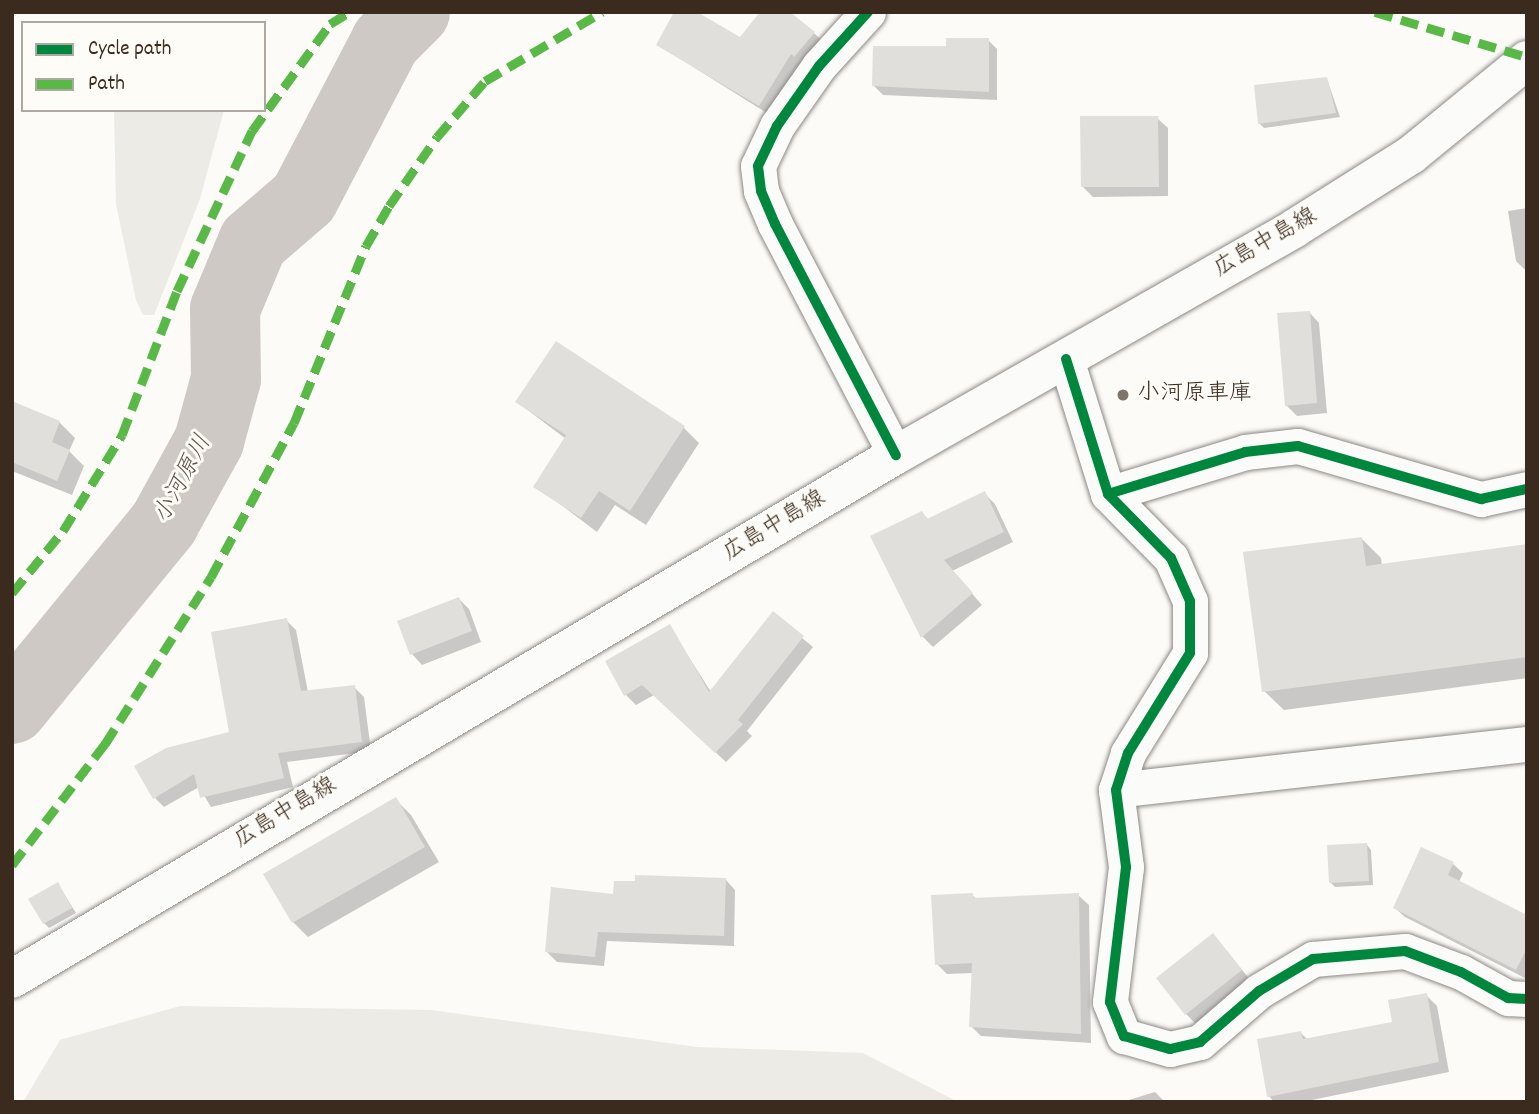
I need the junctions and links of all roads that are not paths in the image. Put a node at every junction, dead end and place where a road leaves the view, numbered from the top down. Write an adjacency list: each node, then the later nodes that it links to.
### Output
1 (868, 12): 4 (street)
2 (1527, 60): 3 (main road, 広島中島線)
3 (1066, 359): 4 (main road, 広島中島線); 6 (street)
4 (896, 455): 9 (main road, 広島中島線)
5 (1527, 489): 6 (street)
6 (1108, 494): 8 (street)
7 (1527, 744): 8 (street)
8 (1116, 790): 10 (street)
9 (12, 979)
10 (1527, 999)

